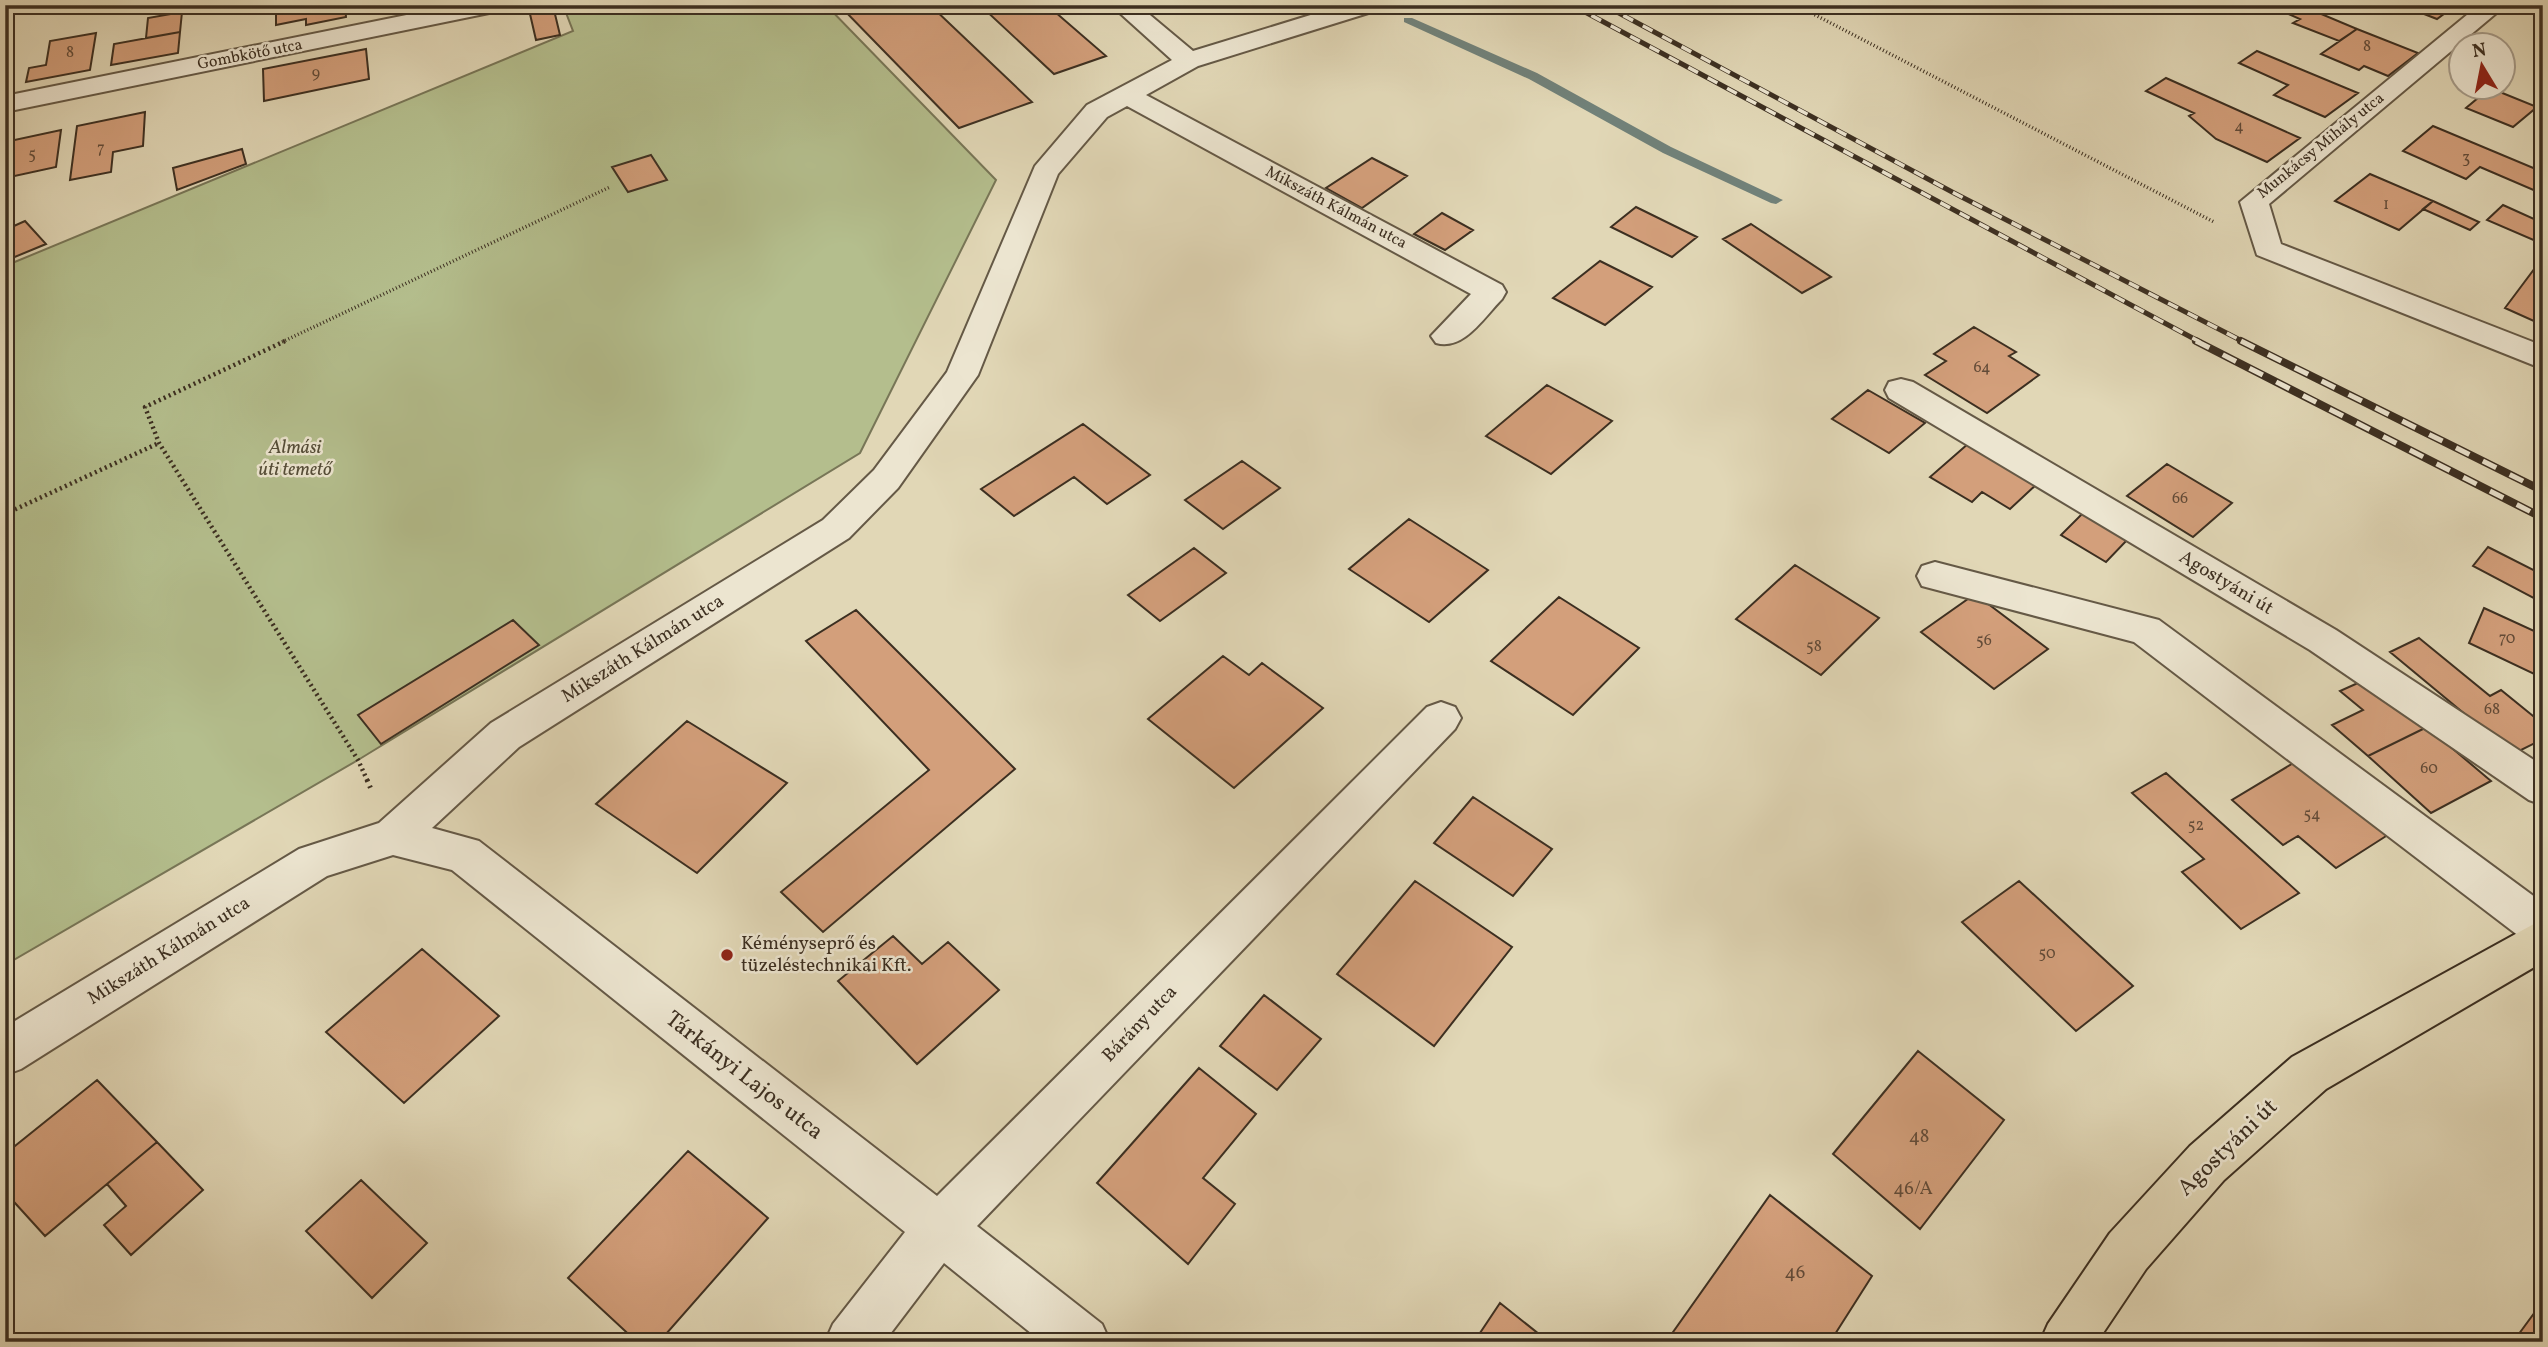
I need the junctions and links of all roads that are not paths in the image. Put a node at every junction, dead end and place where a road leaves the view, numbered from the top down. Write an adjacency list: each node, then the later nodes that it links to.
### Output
1 (494, 5): 5 (street, Gombkötő utca)
2 (1123, 5): 6 (street)
3 (1369, 5): 6 (street, Mikszáth Kálmán utca)
4 (2494, 5): 10 (street, Munkácsy Mihály utca)
5 (410, 14): 8 (street, Gombkötő utca)
6 (1189, 61): 7 (street, Mikszáth Kálmán utca)
7 (1127, 95): 9 (street, Mikszáth Kálmán utca); 15 (street, Mikszáth Kálmán utca)
8 (5, 104)
9 (1447, 336)
10 (2543, 358)
11 (1900, 390): 14 (street, Agostyáni út)
12 (1935, 576): 16 (street)
13 (1441, 718): 19 (street, Bárány utca)
14 (2543, 788)
15 (393, 837): 18 (street, Mikszáth Kálmán utca); 19 (street, Tárkányi Lajos utca)
16 (2543, 929)
17 (2543, 939): 22 (main road, Agostyáni út)
18 (5, 1053)
19 (939, 1229): 20 (street, Bárány utca); 21 (street, Tárkányi Lajos utca)
20 (851, 1342)
21 (1084, 1342)
22 (2066, 1342)

